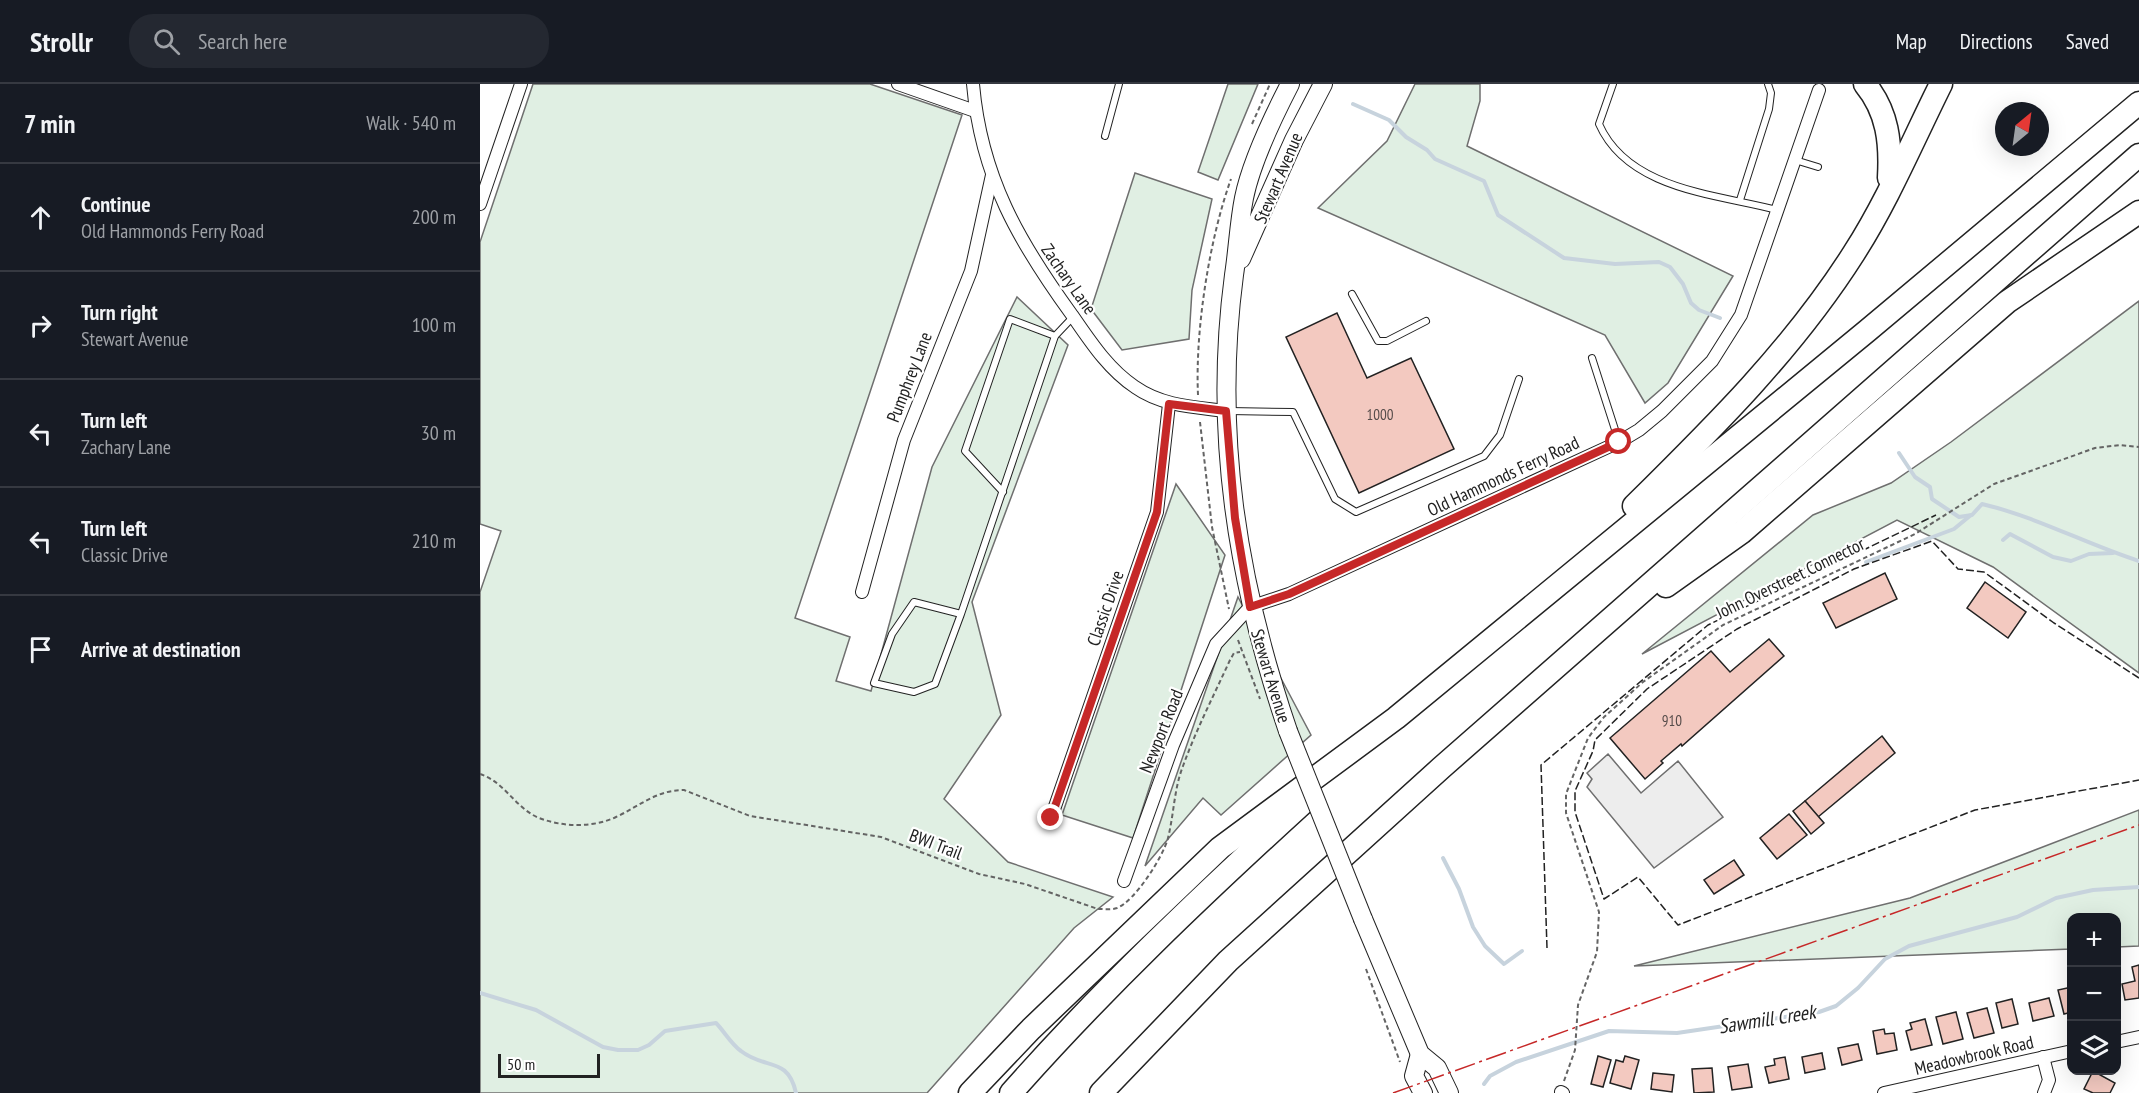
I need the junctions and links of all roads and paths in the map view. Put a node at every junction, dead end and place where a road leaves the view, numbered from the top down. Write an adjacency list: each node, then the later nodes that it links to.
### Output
1 (520, 84): 23 (street)
2 (898, 84): 14 (street)
3 (973, 84): 14 (street, Zachary Lane)
4 (1119, 84): 15 (lane)
5 (1290, 84): 26 (street, Stewart Avenue)
6 (1323, 84): 26 (street, Stewart Avenue)
7 (1612, 84): 22 (lane)
8 (1768, 84): 22 (lane)
9 (1865, 84): 20 (highway)
10 (1941, 84): 20 (highway)
11 (1820, 90): 17 (street, Old Hammonds Ferry Road)
12 (2139, 94): 21 (highway)
13 (2139, 103): 21 (highway)
14 (975, 111): 19 (street, Zachary Lane)
15 (1105, 136)
16 (2139, 155): 42 (highway)
17 (1795, 159): 18 (lane); 24 (street, Old Hammonds Ferry Road)
18 (1818, 167)
19 (992, 175): 28 (street, Zachary Lane); 38 (street, Pumphrey Lane)
20 (1889, 187): 40 (highway)
21 (2035, 191): 40 (highway)
22 (1740, 200): 24 (lane)
23 (480, 204)
24 (1777, 210): 35 (street, Old Hammonds Ferry Road)
25 (2139, 212): 42 (highway)
26 (1234, 274): 34 (street, Stewart Avenue)
27 (1352, 294): 29 (lane)
28 (1073, 317): 30 (lane); 33 (street, Zachary Lane)
29 (1426, 321)
30 (1055, 336): 37 (lane); 37 (lane)
31 (1592, 358): 35 (lane)
32 (1518, 379): 34 (lane)
33 (1169, 404): 34 (street, Zachary Lane); 46 (street, Classic Drive)
34 (1226, 411): 39 (street, Stewart Avenue)
35 (1619, 442): 39 (street, Old Hammonds Ferry Road)
36 (2139, 447): 60 (path, John Overstreet Connector)
37 (1003, 492): 41 (lane)
38 (862, 592)
39 (1250, 607): 47 (street, Newport Road); 52 (street, Stewart Avenue, bridge)
40 (1530, 608): 44 (highway)
41 (961, 614): 41 (lane)
42 (1567, 657): 57 (highway)
43 (1264, 708): 45 (path, BWI Trail)
44 (1396, 718): 55 (highway); 56 (highway)
45 (480, 774)
46 (1051, 818)
47 (1124, 881)
48 (1363, 961): 54 (path)
49 (2139, 1037): 50 (street)
50 (2121, 1041)
51 (2067, 1052): 53 (street, Meadowbrook Road)
52 (1420, 1054): 58 (street, Stewart Avenue); 59 (street, Stewart Avenue)
53 (2043, 1058): 61 (street, Meadowbrook Road); 62 (street)
54 (1404, 1071)
55 (970, 1093)
56 (1011, 1093)
57 (1101, 1093)
58 (1423, 1093)
59 (1449, 1093)
60 (1562, 1093)
61 (1884, 1093)
62 (2044, 1093)

